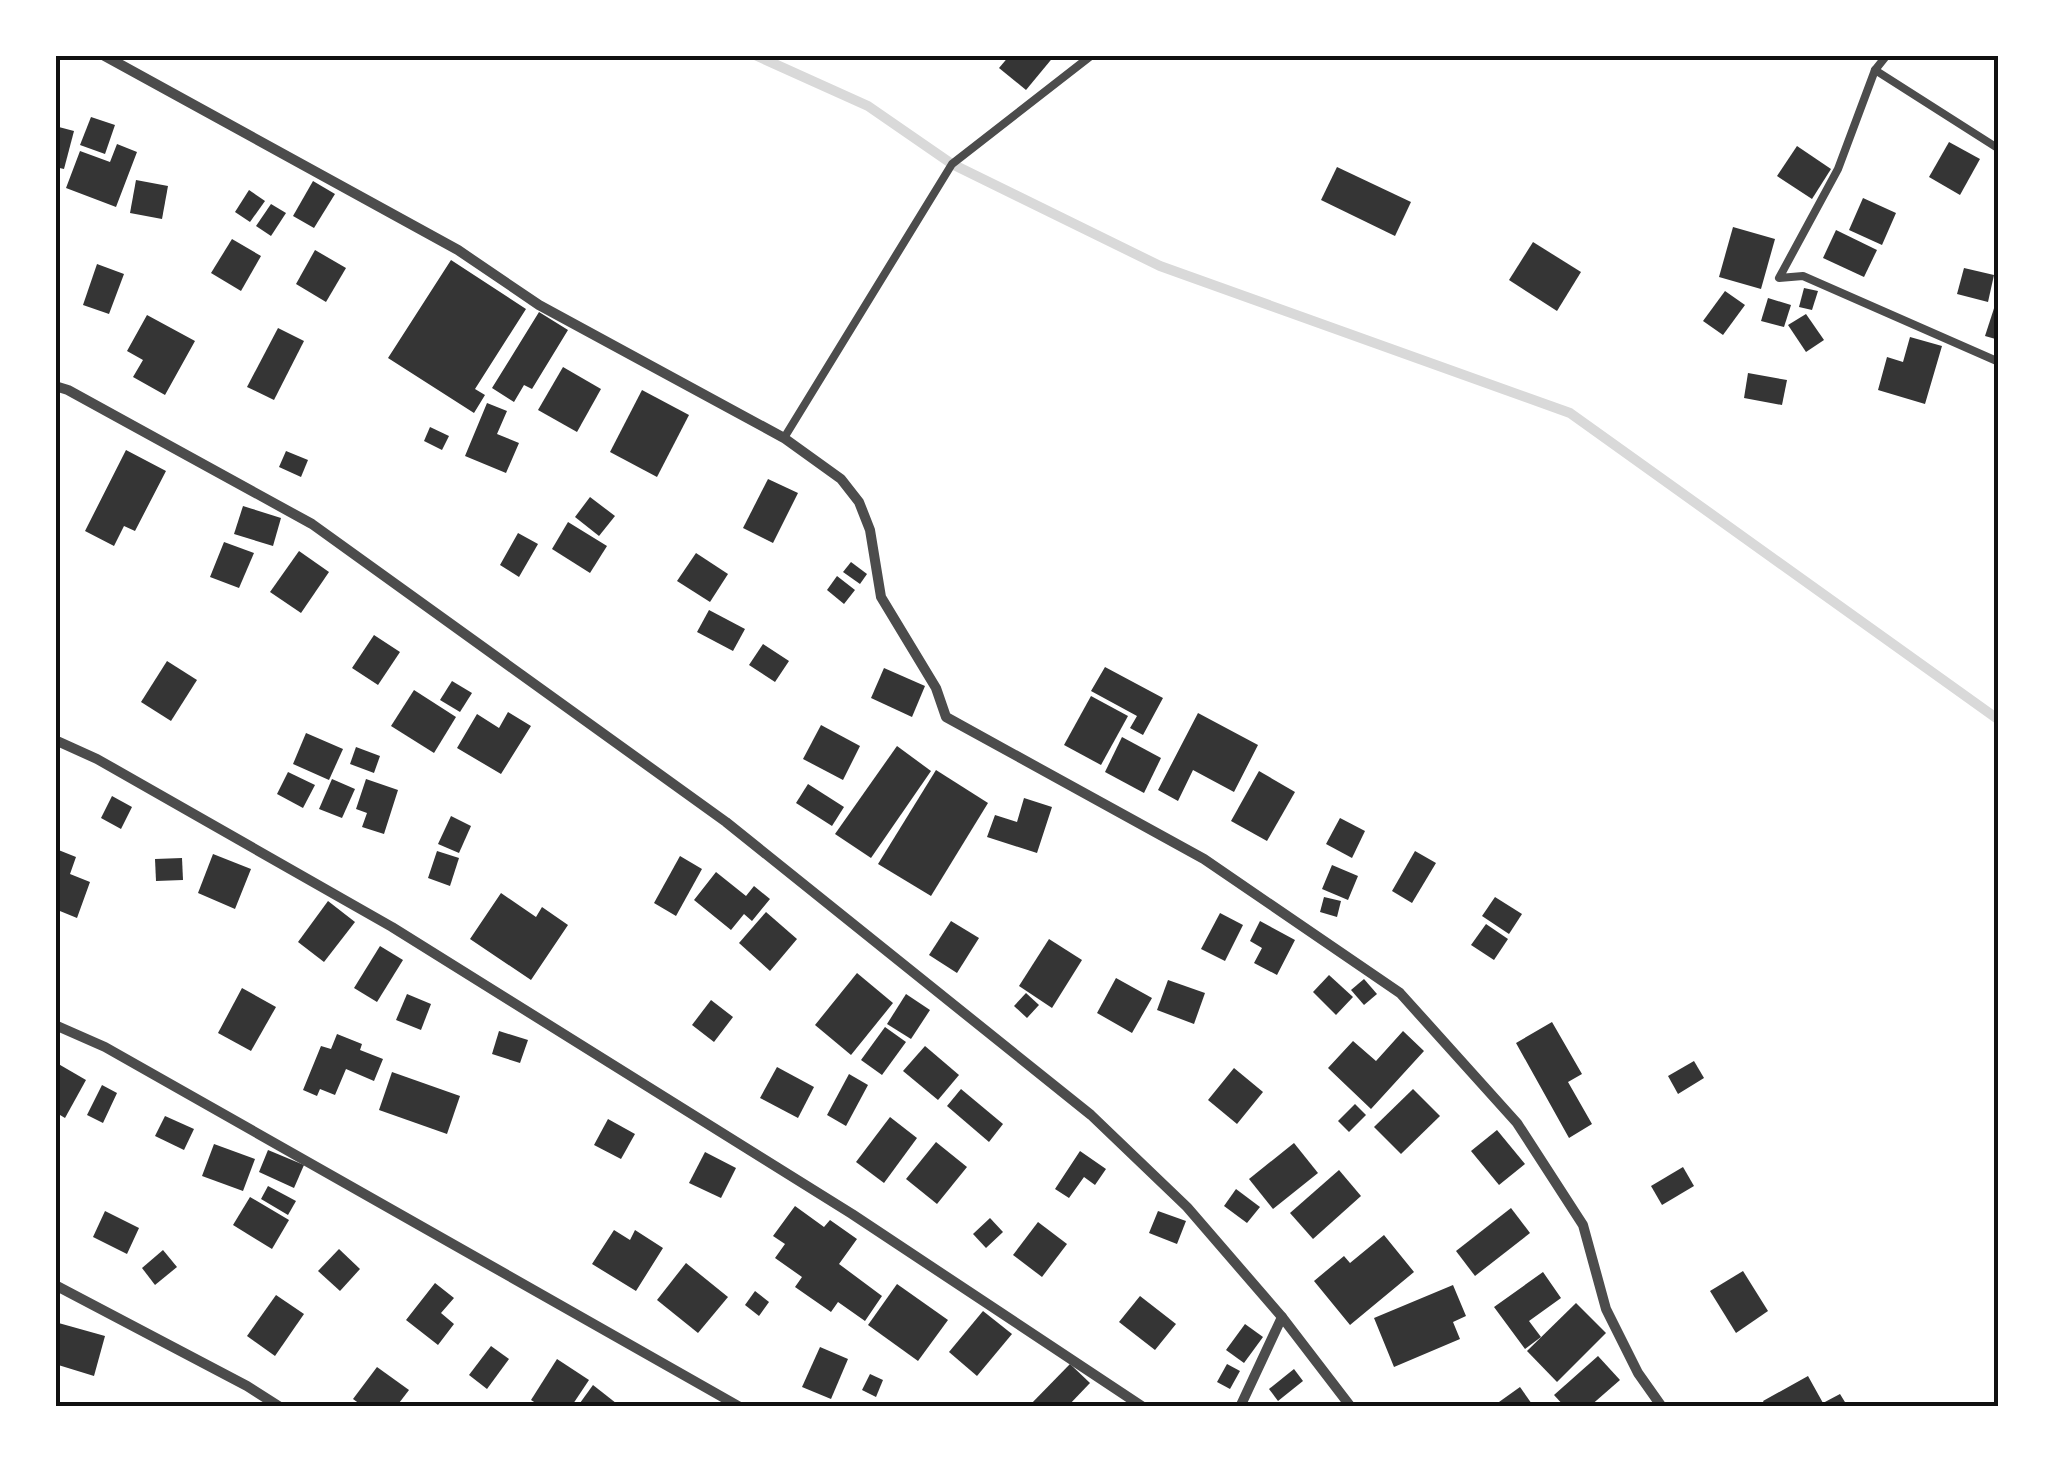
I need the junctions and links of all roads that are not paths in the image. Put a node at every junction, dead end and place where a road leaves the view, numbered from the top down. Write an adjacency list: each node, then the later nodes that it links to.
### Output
1 (103, 55): 8 (street)
2 (1092, 55): 8 (lane)
3 (1886, 55): 4 (lane)
4 (1874, 70): 5 (lane); 6 (lane)
5 (1999, 149)
6 (1999, 362)
7 (55, 386): 12 (street)
8 (784, 438): 18 (street)
9 (55, 740): 15 (street)
10 (55, 1025): 14 (street)
11 (55, 1286): 13 (street)
12 (1282, 1317): 16 (street); 17 (street)
13 (280, 1407)
14 (740, 1407)
15 (1143, 1407)
16 (1240, 1407)
17 (1351, 1407)
18 (1662, 1407)

